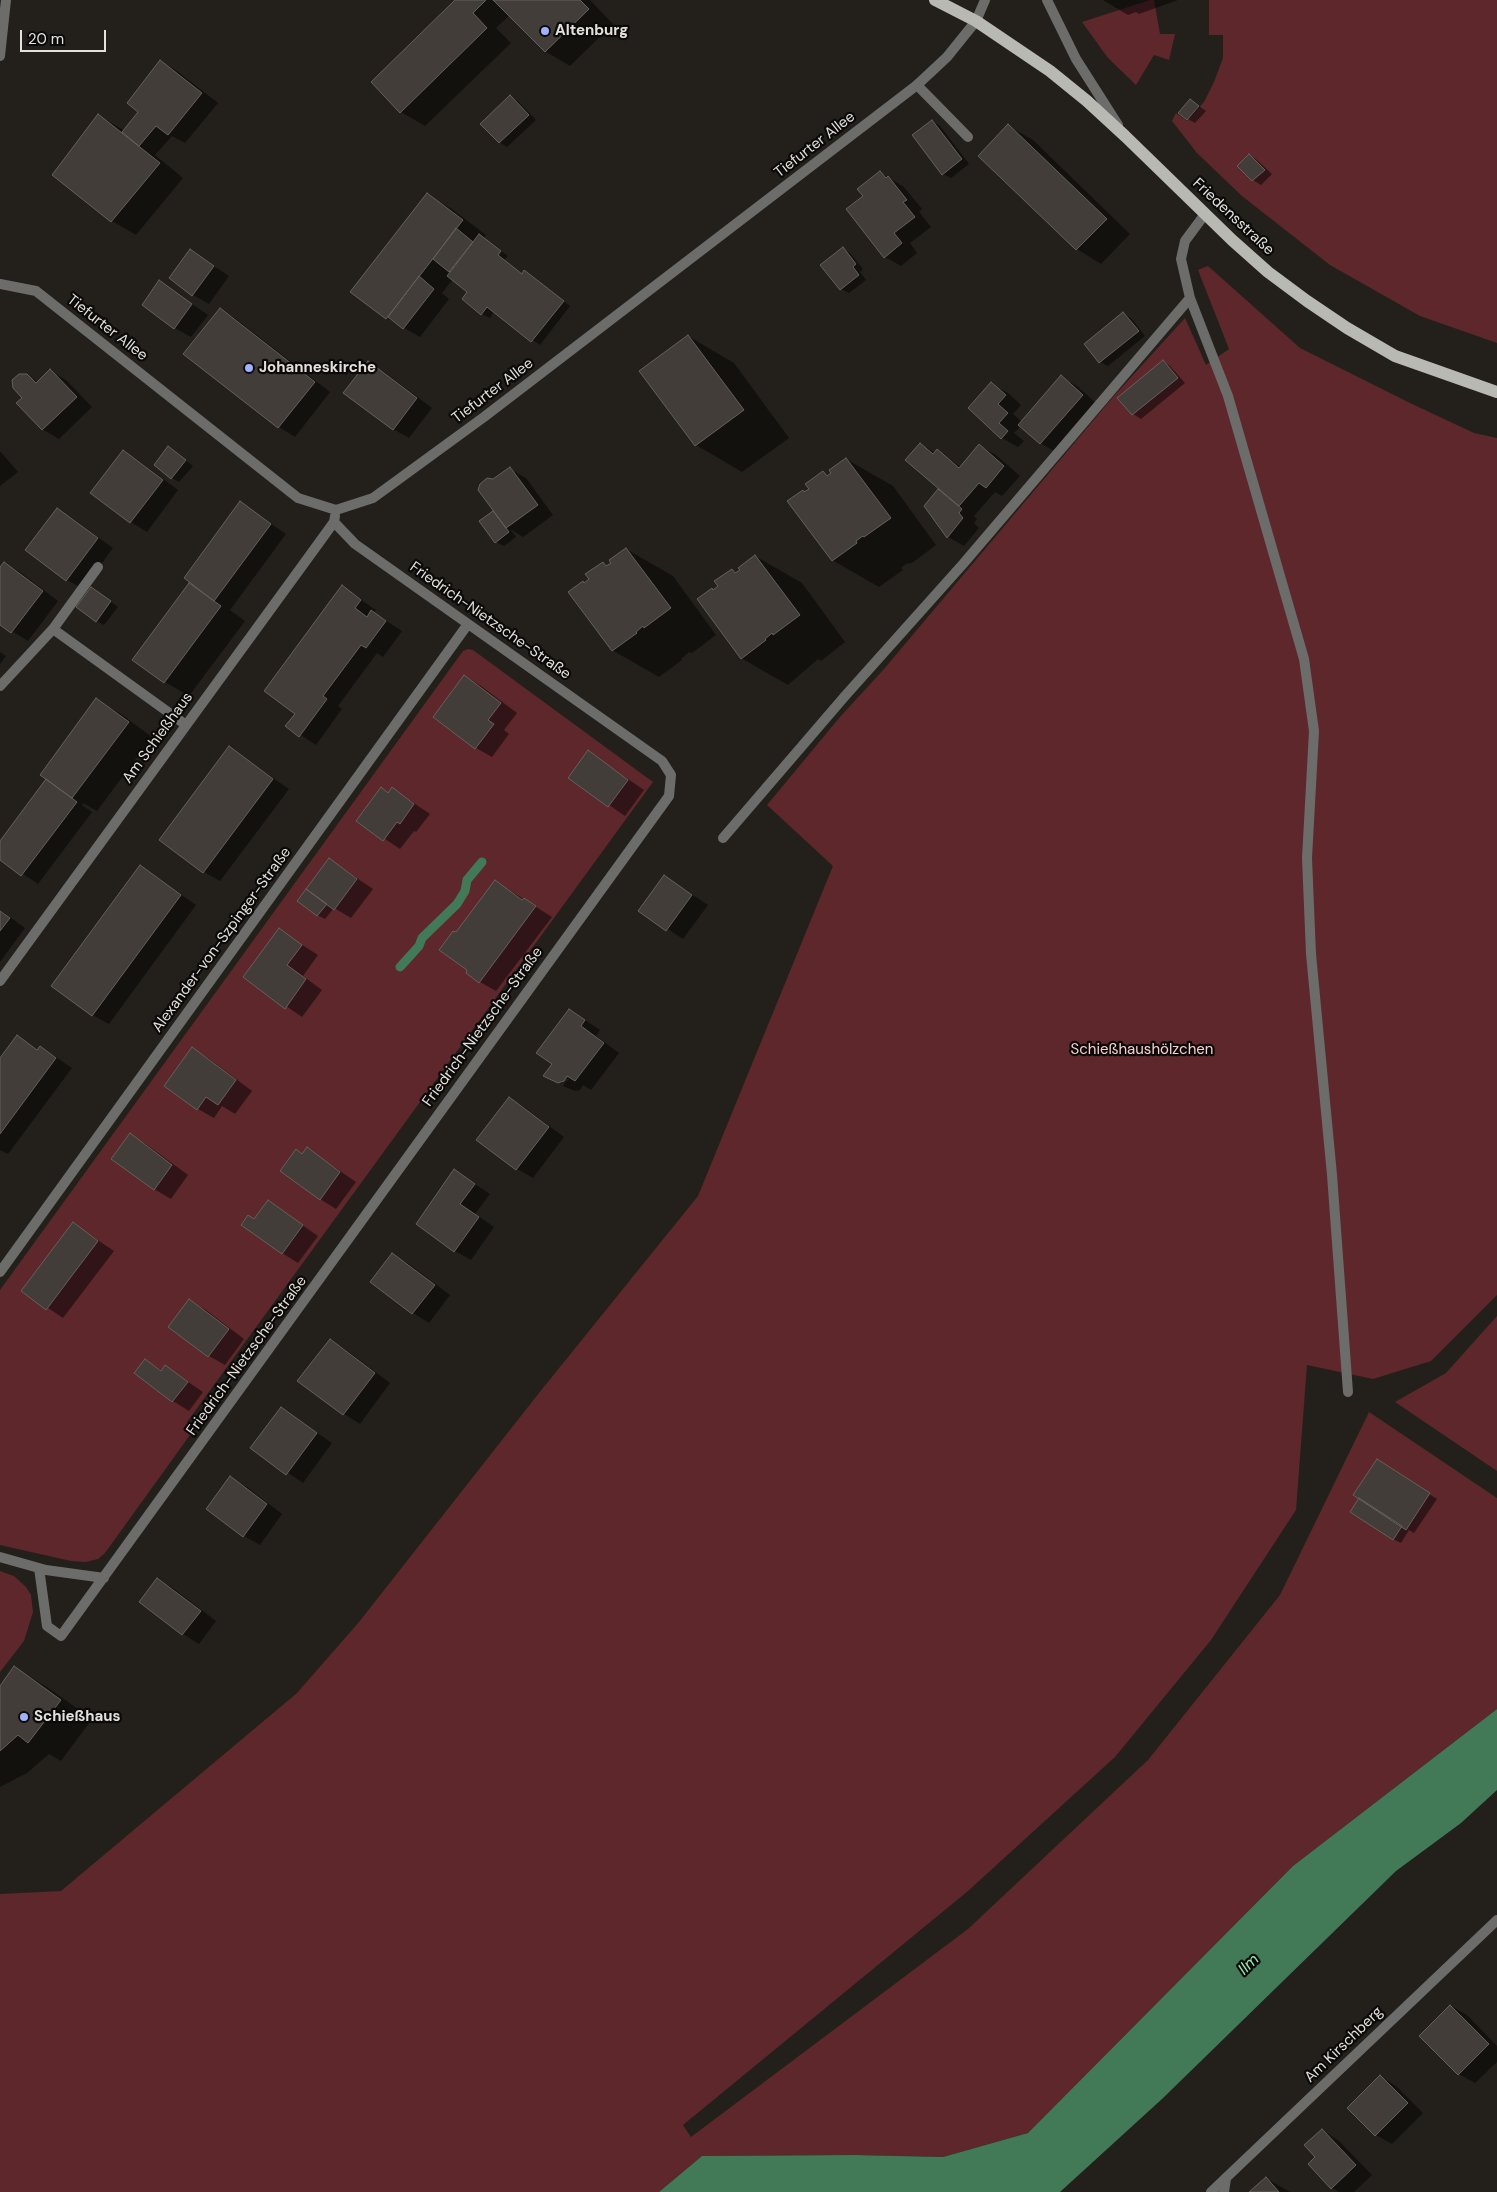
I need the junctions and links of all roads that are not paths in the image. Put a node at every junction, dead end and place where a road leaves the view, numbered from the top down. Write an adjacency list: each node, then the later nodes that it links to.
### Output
1 (6, 0): 6 (street)
2 (935, 0): 5 (main road, Friedensstraße)
3 (985, 0): 5 (street, Tiefurter Allee)
4 (1047, 0): 8 (street)
5 (976, 21): 7 (street, Tiefurter Allee); 8 (main road, Friedensstraße)
6 (0, 56)
7 (917, 85): 9 (street); 14 (street, Tiefurter Allee)
8 (1125, 136): 10 (main road, Friedensstraße)
9 (968, 137)
10 (1205, 214): 12 (street); 13 (main road, Friedensstraße)
11 (0, 284): 14 (street, Tiefurter Allee)
12 (1190, 298): 21 (street); 24 (street)
13 (1497, 392)
14 (336, 510): 15 (street, Am Schießhaus)
15 (334, 522): 17 (street, Friedrich-Nietzsche-Straße); 20 (street, Am Schießhaus)
16 (98, 568): 18 (street)
17 (468, 624): 23 (street, Alexander-von-Szpinger-Straße); 27 (street, Friedrich-Nietzsche-Straße)
18 (53, 629): 19 (street); 20 (street)
19 (0, 686)
20 (186, 725): 22 (street, Am Schießhaus)
21 (723, 838)
22 (0, 981)
23 (0, 1272)
24 (1348, 1392)
25 (0, 1557): 26 (street)
26 (39, 1568): 27 (street); 27 (street, Friedrich-Nietzsche-Straße)
27 (104, 1578)
28 (1497, 1920): 29 (street, Am Kirschberg)
29 (1226, 2178): 30 (street, Am Kirschberg); 31 (street)
30 (1211, 2192)
31 (1224, 2192)

